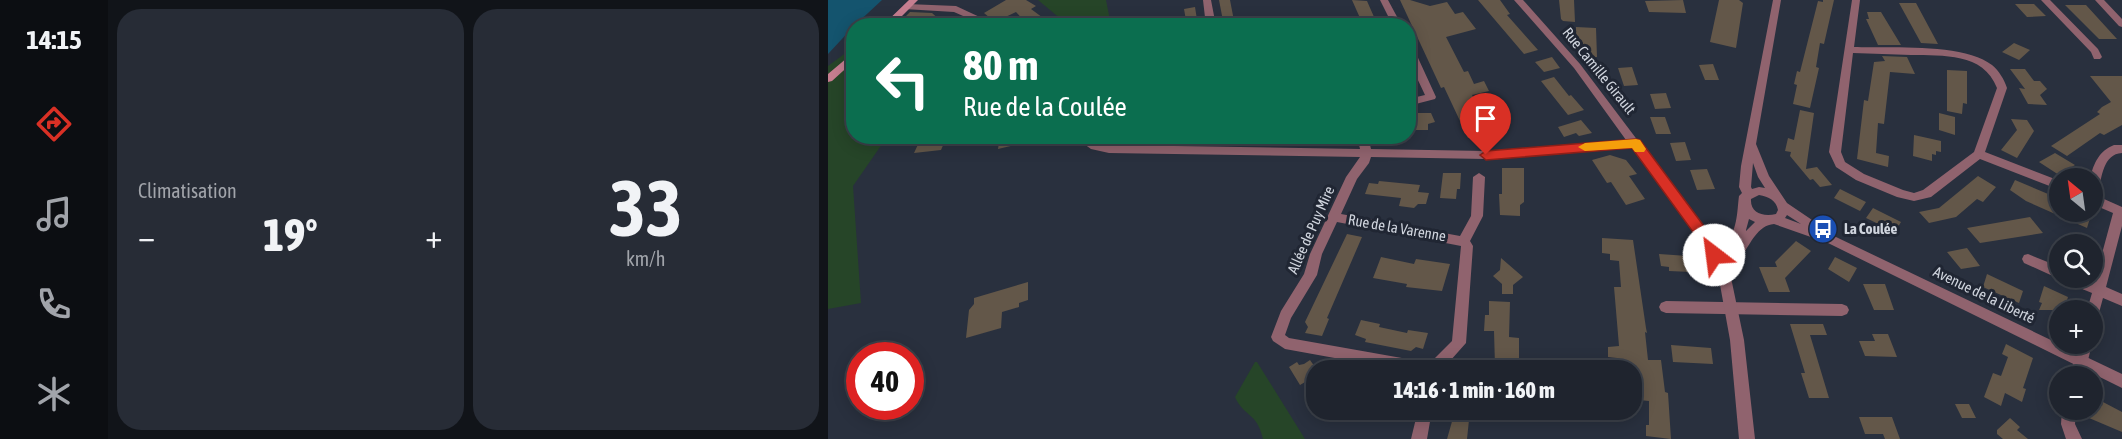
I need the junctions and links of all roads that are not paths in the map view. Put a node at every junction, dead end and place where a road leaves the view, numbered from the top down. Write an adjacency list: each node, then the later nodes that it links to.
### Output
1 (1207, 0): 11 (street)
2 (1384, 0): 12 (street)
3 (1518, 0): 20 (street, Rue Camille Girault)
4 (1777, 0): 23 (street)
5 (1856, 0): 14 (street)
6 (2045, 0): 15 (street)
7 (2098, 0): 13 (street)
8 (911, 3): 9 (main road); 10 (street)
9 (895, 18)
10 (977, 18)
11 (1210, 18)
12 (1394, 18)
13 (2122, 24)
14 (1850, 50): 26 (street); 26 (street)
15 (2097, 57)
16 (846, 62): 18 (main road)
17 (1416, 64): 19 (street)
18 (828, 79)
19 (1416, 101)
20 (1636, 143): 25 (street); 39 (street, Rue Camille Girault)
21 (1091, 144): 25 (street)
22 (1364, 144): 25 (street)
23 (1752, 145): 30 (street); 31 (street, Avenue de la Liberté)
24 (2122, 149): 27 (street)
25 (1366, 154): 35 (street, Allée de Puy Mire)
26 (1979, 154): 29 (street)
27 (2099, 168)
28 (1479, 177): 38 (street)
29 (2049, 182)
30 (1748, 193): 31 (street, Avenue de la Liberté); 33 (street)
31 (1780, 201): 36 (street); 37 (street, Avenue de la Liberté)
32 (2103, 204): 34 (street)
33 (1745, 209): 36 (street, Avenue de la Liberté); 39 (street)
34 (2121, 212): 43 (street)
35 (1333, 217): 38 (street, Rue de la Varenne); 50 (street, Allée de Puy Mire)
36 (1770, 220): 37 (street, Avenue de la Liberté); 39 (street)
37 (1832, 240): 52 (street, Avenue de la Liberté)
38 (1464, 241): 51 (street, Rue de la Varenne)
39 (1724, 255): 47 (street, Rue Camille Girault)
40 (2028, 259): 41 (street)
41 (2049, 268)
42 (2094, 288): 43 (street)
43 (2099, 290): 44 (street); 45 (street)
44 (2096, 300)
45 (2122, 300)
46 (1666, 307): 47 (street)
47 (1732, 308): 48 (street); 58 (street, Rue Camille Girault)
48 (1842, 310)
49 (2083, 354): 52 (street)
50 (1380, 360)
51 (1443, 360)
52 (2081, 361): 53 (street); 54 (street, Avenue de la Liberté)
53 (2080, 366)
54 (2122, 381)
55 (1423, 420): 57 (street)
56 (2068, 420): 59 (street)
57 (1419, 439)
58 (1747, 439)
59 (2074, 439)

